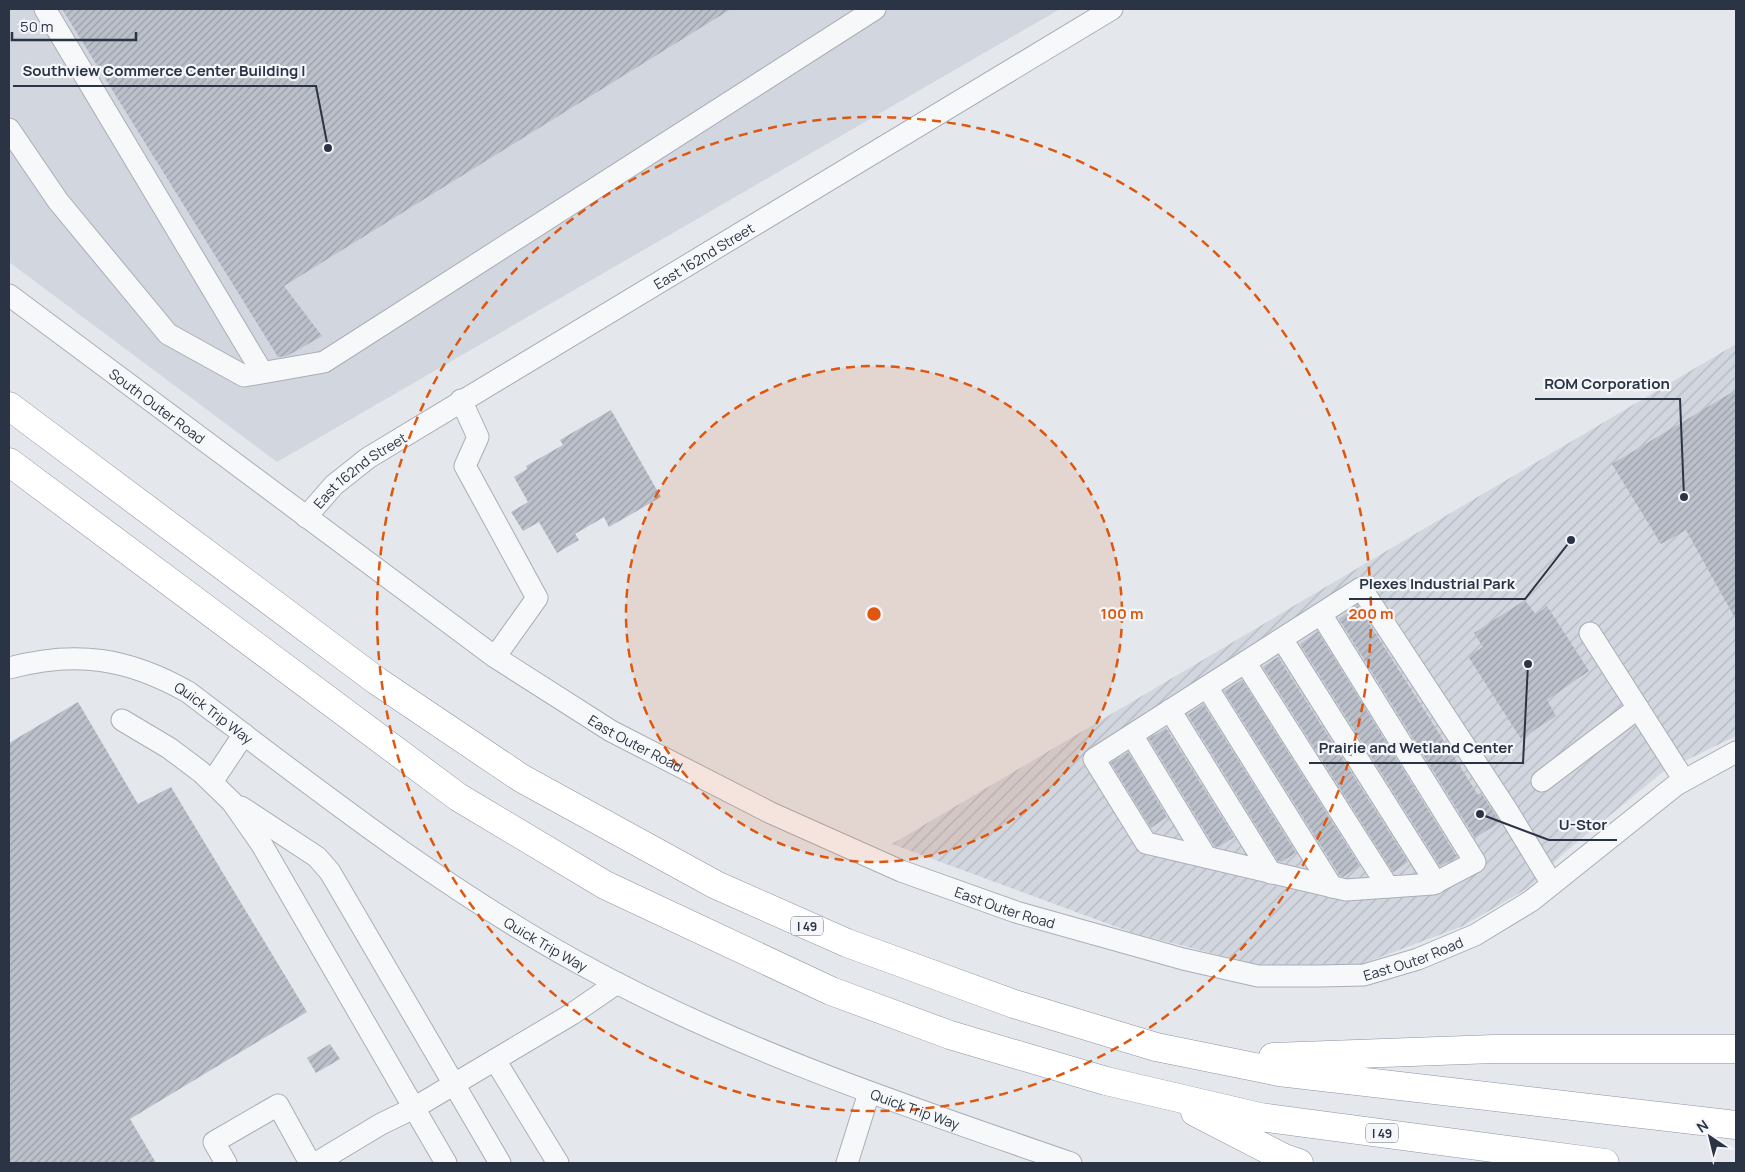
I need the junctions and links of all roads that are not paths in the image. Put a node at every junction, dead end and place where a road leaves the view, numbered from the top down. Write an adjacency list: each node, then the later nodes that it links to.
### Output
1 (45, 9): 6 (street)
2 (874, 9): 6 (street)
3 (1112, 9): 7 (street, East 162nd Street)
4 (9, 129): 6 (street)
5 (9, 294): 10 (street, South Outer Road)
6 (262, 372)
7 (461, 400): 10 (street, East 162nd Street); 14 (street)
8 (9, 406): 36 (highway, I 49)
9 (9, 462): 40 (highway, I 49)
10 (306, 517): 14 (street, East Outer Road)
11 (1321, 614): 13 (street); 30 (street); 31 (street)
12 (1590, 633): 18 (street)
13 (1282, 639): 15 (street); 30 (street)
14 (495, 658): 31 (street, East Outer Road)
15 (1245, 662): 17 (street); 33 (street)
16 (9, 668): 21 (street, Quick Trip Way)
17 (1207, 687): 19 (street); 32 (street)
18 (1638, 708): 24 (street); 25 (street)
19 (1170, 710): 22 (street); 29 (street)
20 (122, 720): 26 (street)
21 (244, 734): 26 (street); 34 (street, Quick Trip Way)
22 (1132, 735): 28 (street); 28 (street)
23 (1736, 752): 24 (street, East Outer Road)
24 (1684, 780): 31 (street, East Outer Road)
25 (1542, 781)
26 (212, 782): 27 (street)
27 (232, 802): 38 (street); 41 (street)
28 (1206, 857): 29 (street)
29 (1272, 873): 32 (street)
30 (1436, 883): 33 (street)
31 (1552, 884)
32 (1332, 887): 33 (street)
33 (1388, 888)
34 (617, 983): 37 (street); 39 (street, Quick Trip Way)
35 (1736, 1049): 36 (highway)
36 (1217, 1059): 42 (highway, I 49)
37 (495, 1060): 38 (street); 48 (street)
38 (452, 1084): 41 (street); 47 (street)
39 (869, 1093): 49 (street); 50 (street, Quick Trip Way)
40 (1161, 1094): 51 (highway); 52 (highway, I 49)
41 (414, 1108): 45 (street); 46 (street)
42 (1736, 1125)
43 (226, 1163): 44 (street)
44 (310, 1163)
45 (316, 1163)
46 (446, 1163)
47 (500, 1163)
48 (558, 1163)
49 (847, 1163)
50 (1071, 1163)
51 (1299, 1163)
52 (1605, 1163)

